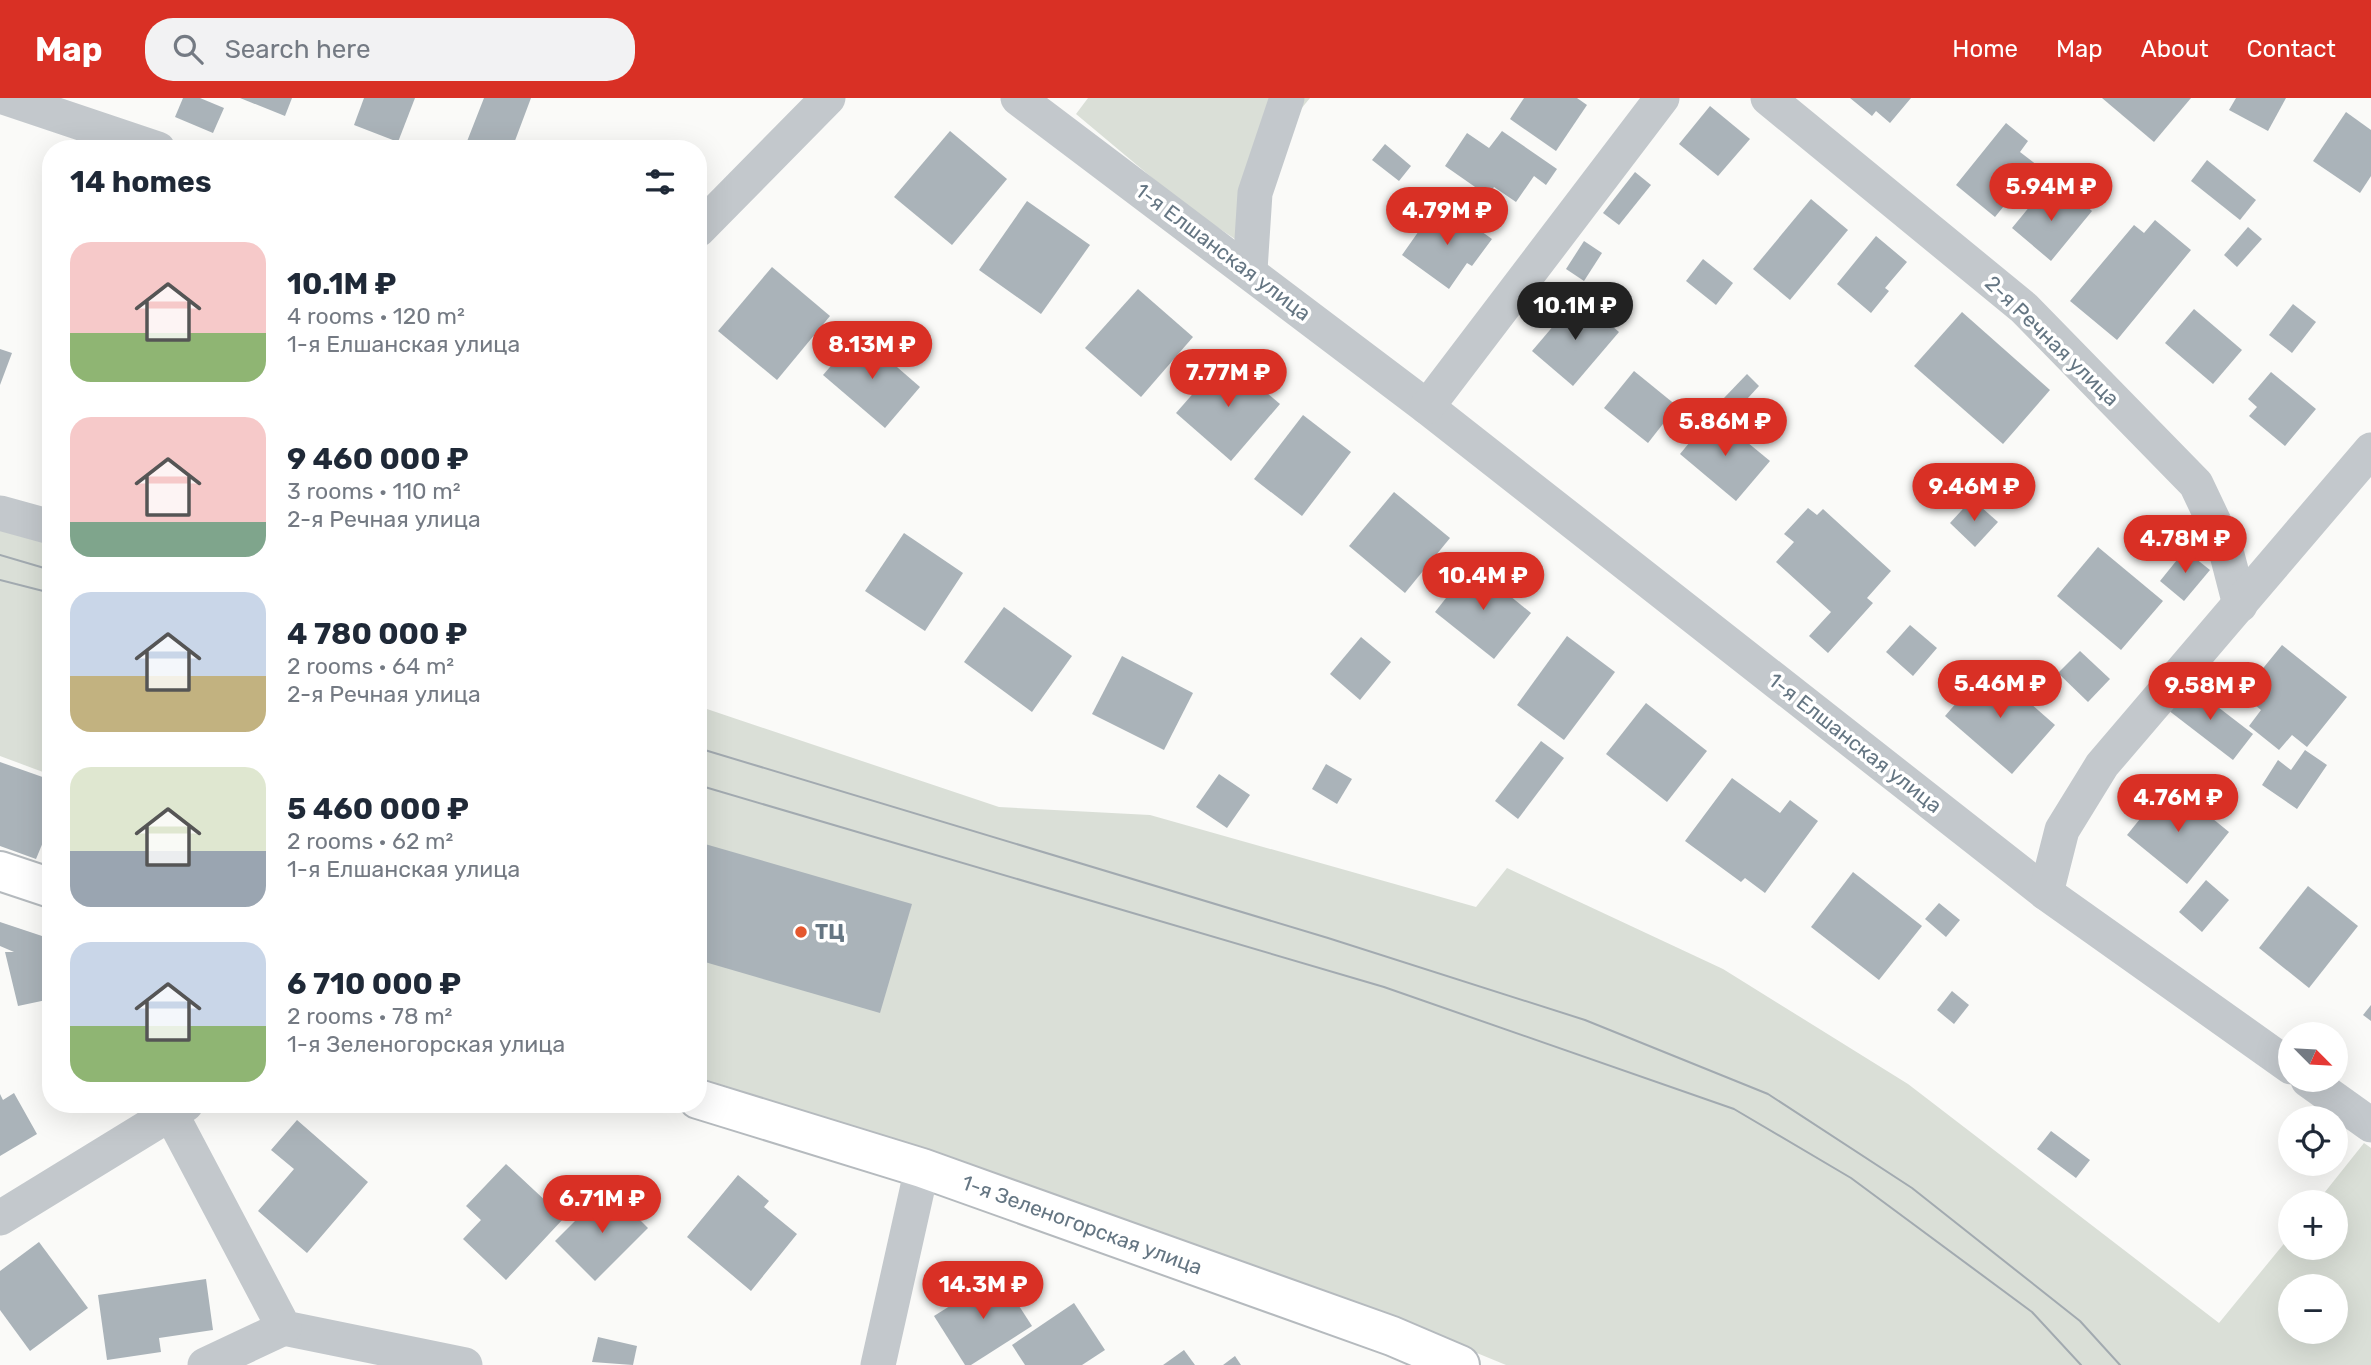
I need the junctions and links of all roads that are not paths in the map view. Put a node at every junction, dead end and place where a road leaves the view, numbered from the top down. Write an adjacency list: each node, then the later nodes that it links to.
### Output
1 (6, 98): 7 (street)
2 (828, 98): 8 (street)
3 (1018, 98): 9 (street, 1-я Елшанская улица)
4 (1662, 98): 10 (street)
5 (1768, 98): 14 (street, 2-я Речная улица)
6 (1285, 99): 9 (street)
7 (131, 140)
8 (707, 221)
9 (1250, 271): 10 (street, 1-я Елшанская улица)
10 (1427, 407): 17 (street, 1-я Елшанская улица)
11 (2371, 450): 14 (street)
12 (0, 513): 13 (street)
13 (42, 525)
14 (2240, 606): 17 (street)
15 (0, 871): 16 (main road)
16 (42, 885)
17 (2046, 893): 18 (street, 1-я Елшанская улица)
18 (2278, 1059)
19 (2325, 1092): 23 (street)
20 (707, 1102): 24 (main road, 1-я Зеленогорская улица)
21 (172, 1113): 25 (street)
22 (181, 1113): 26 (street)
23 (2371, 1125)
24 (922, 1168): 29 (street); 30 (main road, 1-я Зеленогорская улица)
25 (0, 1218)
26 (284, 1328): 27 (street); 28 (street)
27 (205, 1365)
28 (465, 1365)
29 (878, 1365)
30 (1461, 1365)

